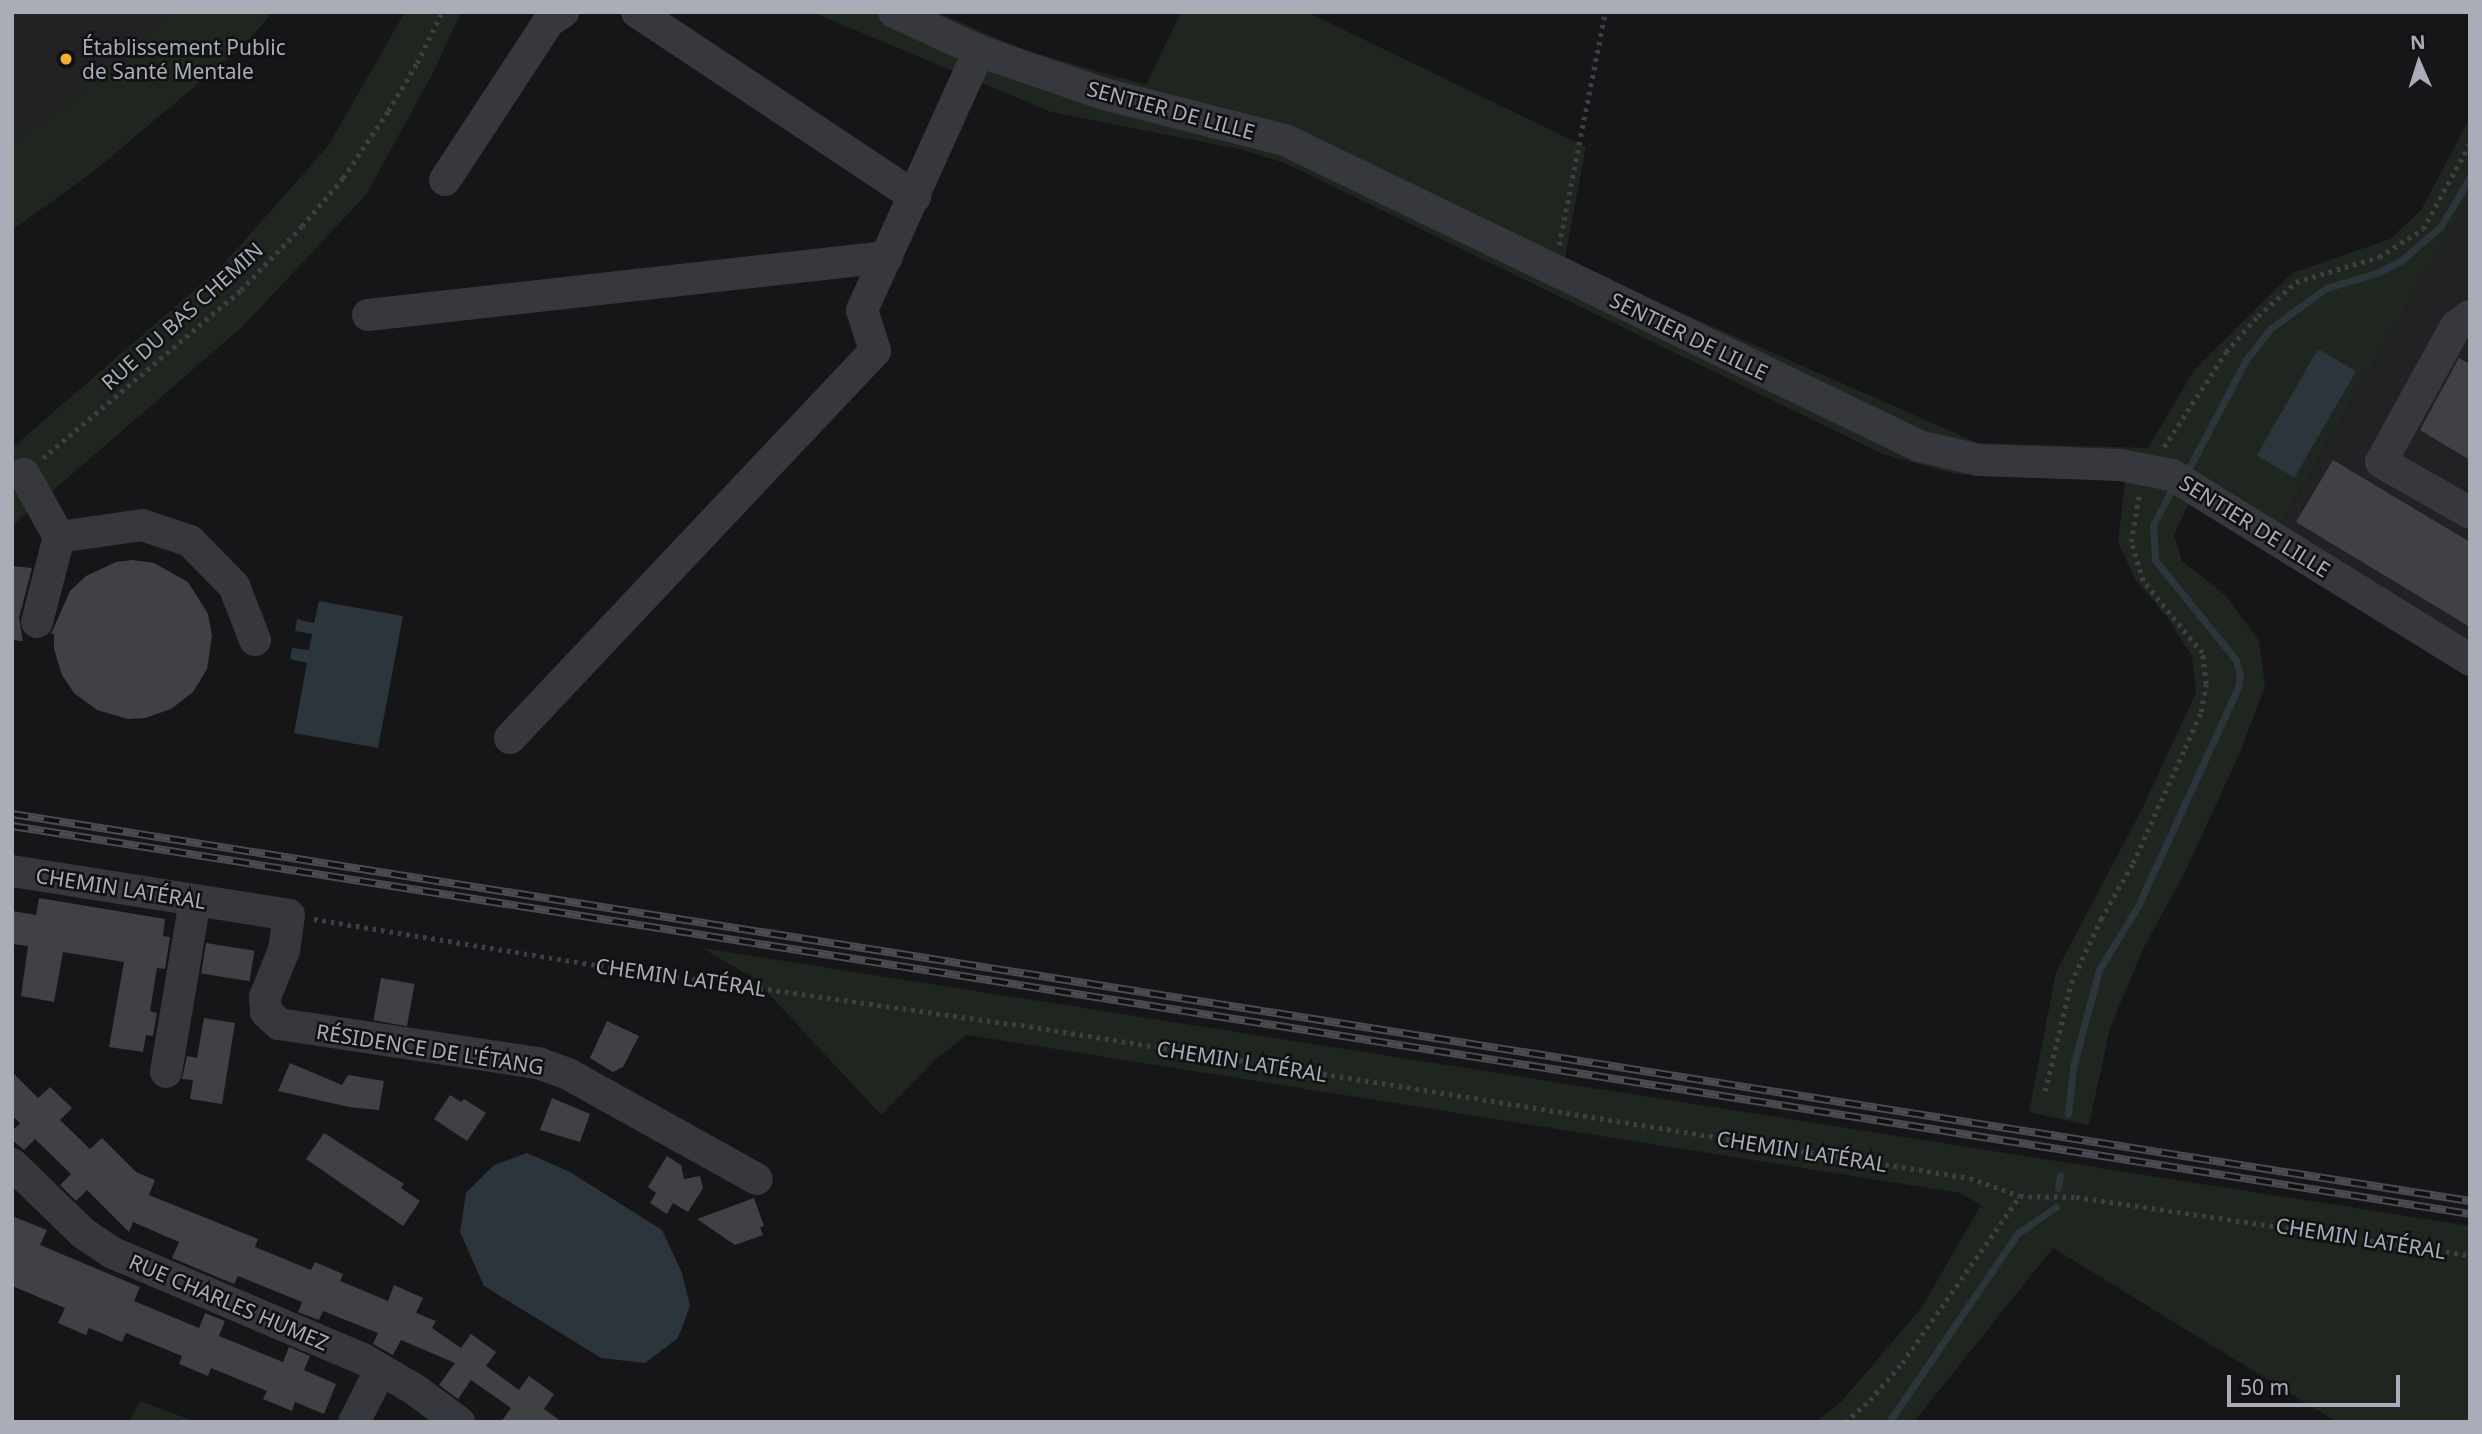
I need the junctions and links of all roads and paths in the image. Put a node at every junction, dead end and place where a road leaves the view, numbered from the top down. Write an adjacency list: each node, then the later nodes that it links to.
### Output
1 (442, 12): 15 (path, RUE DU BAS CHEMIN)
2 (563, 12): 8 (street)
3 (637, 12): 9 (street)
4 (894, 12): 6 (street, SENTIER DE LILLE)
5 (1605, 12): 11 (path)
6 (979, 51): 9 (street); 11 (street, SENTIER DE LILLE)
7 (2470, 143): 14 (path)
8 (445, 180)
9 (915, 197): 10 (street)
10 (887, 257): 12 (street); 21 (street)
11 (1553, 270): 14 (street, SENTIER DE LILLE)
12 (368, 315)
13 (2470, 316): 16 (street)
14 (2151, 468): 20 (street, SENTIER DE LILLE); 26 (path)
15 (24, 474): 17 (street)
16 (2470, 513)
17 (59, 537): 18 (street); 19 (street)
18 (37, 622)
19 (255, 640)
20 (2470, 660)
21 (510, 738)
22 (12, 871): 23 (street, CHEMIN LATÉRAL)
23 (195, 900): 24 (street, CHEMIN LATÉRAL); 25 (street)
24 (289, 915): 28 (street, RÉSIDENCE DE L'ÉTANG); 29 (path, CHEMIN LATÉRAL)
25 (166, 1072)
26 (2045, 1091)
27 (12, 1164): 31 (street, RUE CHARLES HUMEZ)
28 (757, 1179)
29 (2020, 1196): 30 (path, CHEMIN LATÉRAL); 34 (path)
30 (2470, 1255)
31 (382, 1369): 32 (street); 33 (street, RUE CHARLES HUMEZ)
32 (354, 1422)
33 (459, 1422)
34 (1845, 1422)

